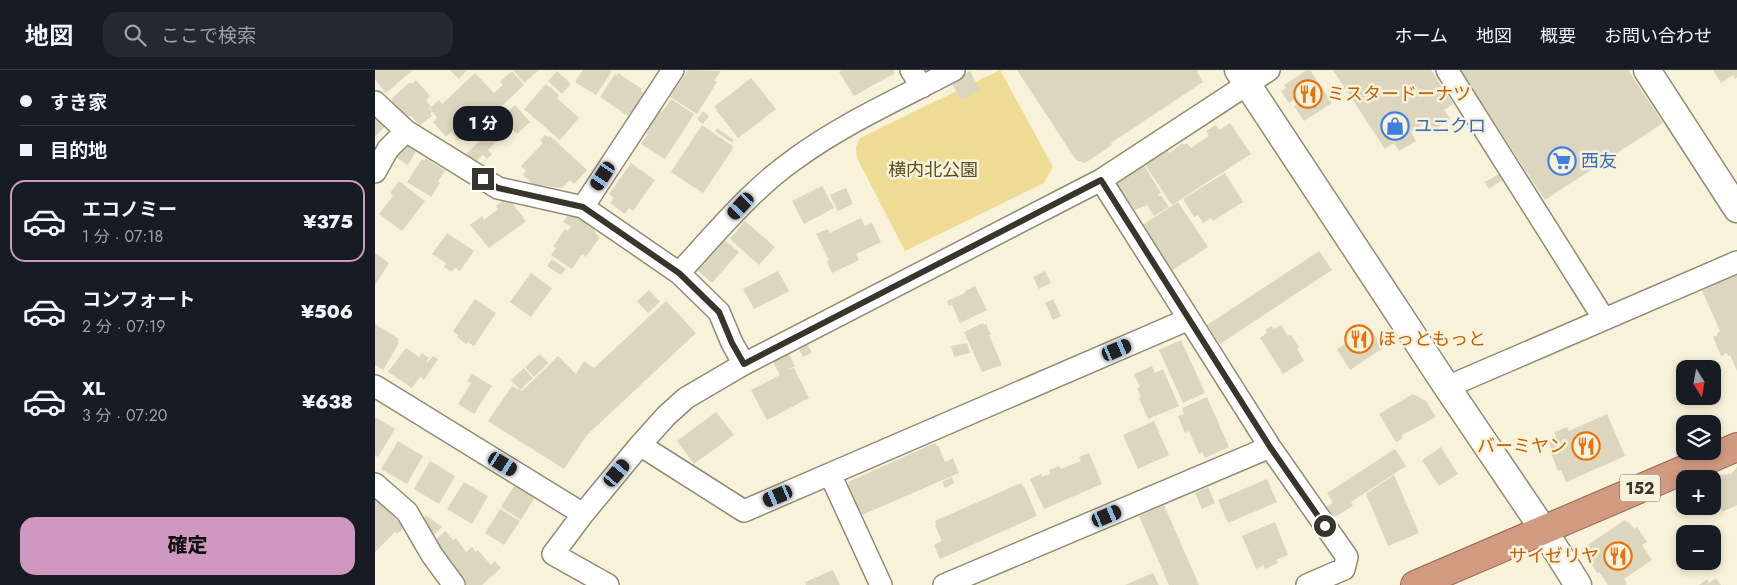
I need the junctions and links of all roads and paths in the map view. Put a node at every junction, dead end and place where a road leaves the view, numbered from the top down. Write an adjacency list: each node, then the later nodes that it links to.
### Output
1 (673, 70): 12 (street)
2 (954, 70): 7 (street)
3 (1269, 70): 6 (street)
4 (1447, 70): 17 (street)
5 (1647, 70): 13 (street)
6 (1243, 77): 11 (street); 20 (street)
7 (916, 79): 15 (street)
8 (375, 102): 9 (street)
9 (406, 130): 10 (street); 12 (street)
10 (375, 172)
11 (1101, 180): 16 (street); 18 (street)
12 (583, 207): 15 (street)
13 (1737, 209)
14 (1737, 262): 17 (street)
15 (679, 273): 18 (street)
16 (1189, 319): 22 (street); 24 (street)
17 (1604, 320): 20 (street)
18 (744, 364): 21 (street)
19 (375, 386): 26 (street)
20 (1447, 388): 27 (street)
21 (640, 446): 24 (street); 26 (street)
22 (1270, 447): 31 (street); 32 (street)
23 (1737, 447): 27 (highway, 152)
24 (829, 474): 30 (street)
25 (375, 484): 28 (street)
26 (583, 514): 29 (street)
27 (1543, 529): 33 (highway, 152); 34 (street)
28 (455, 585)
29 (608, 585)
30 (881, 585)
31 (944, 585)
32 (1307, 585)
33 (1415, 585)
34 (1578, 585)

